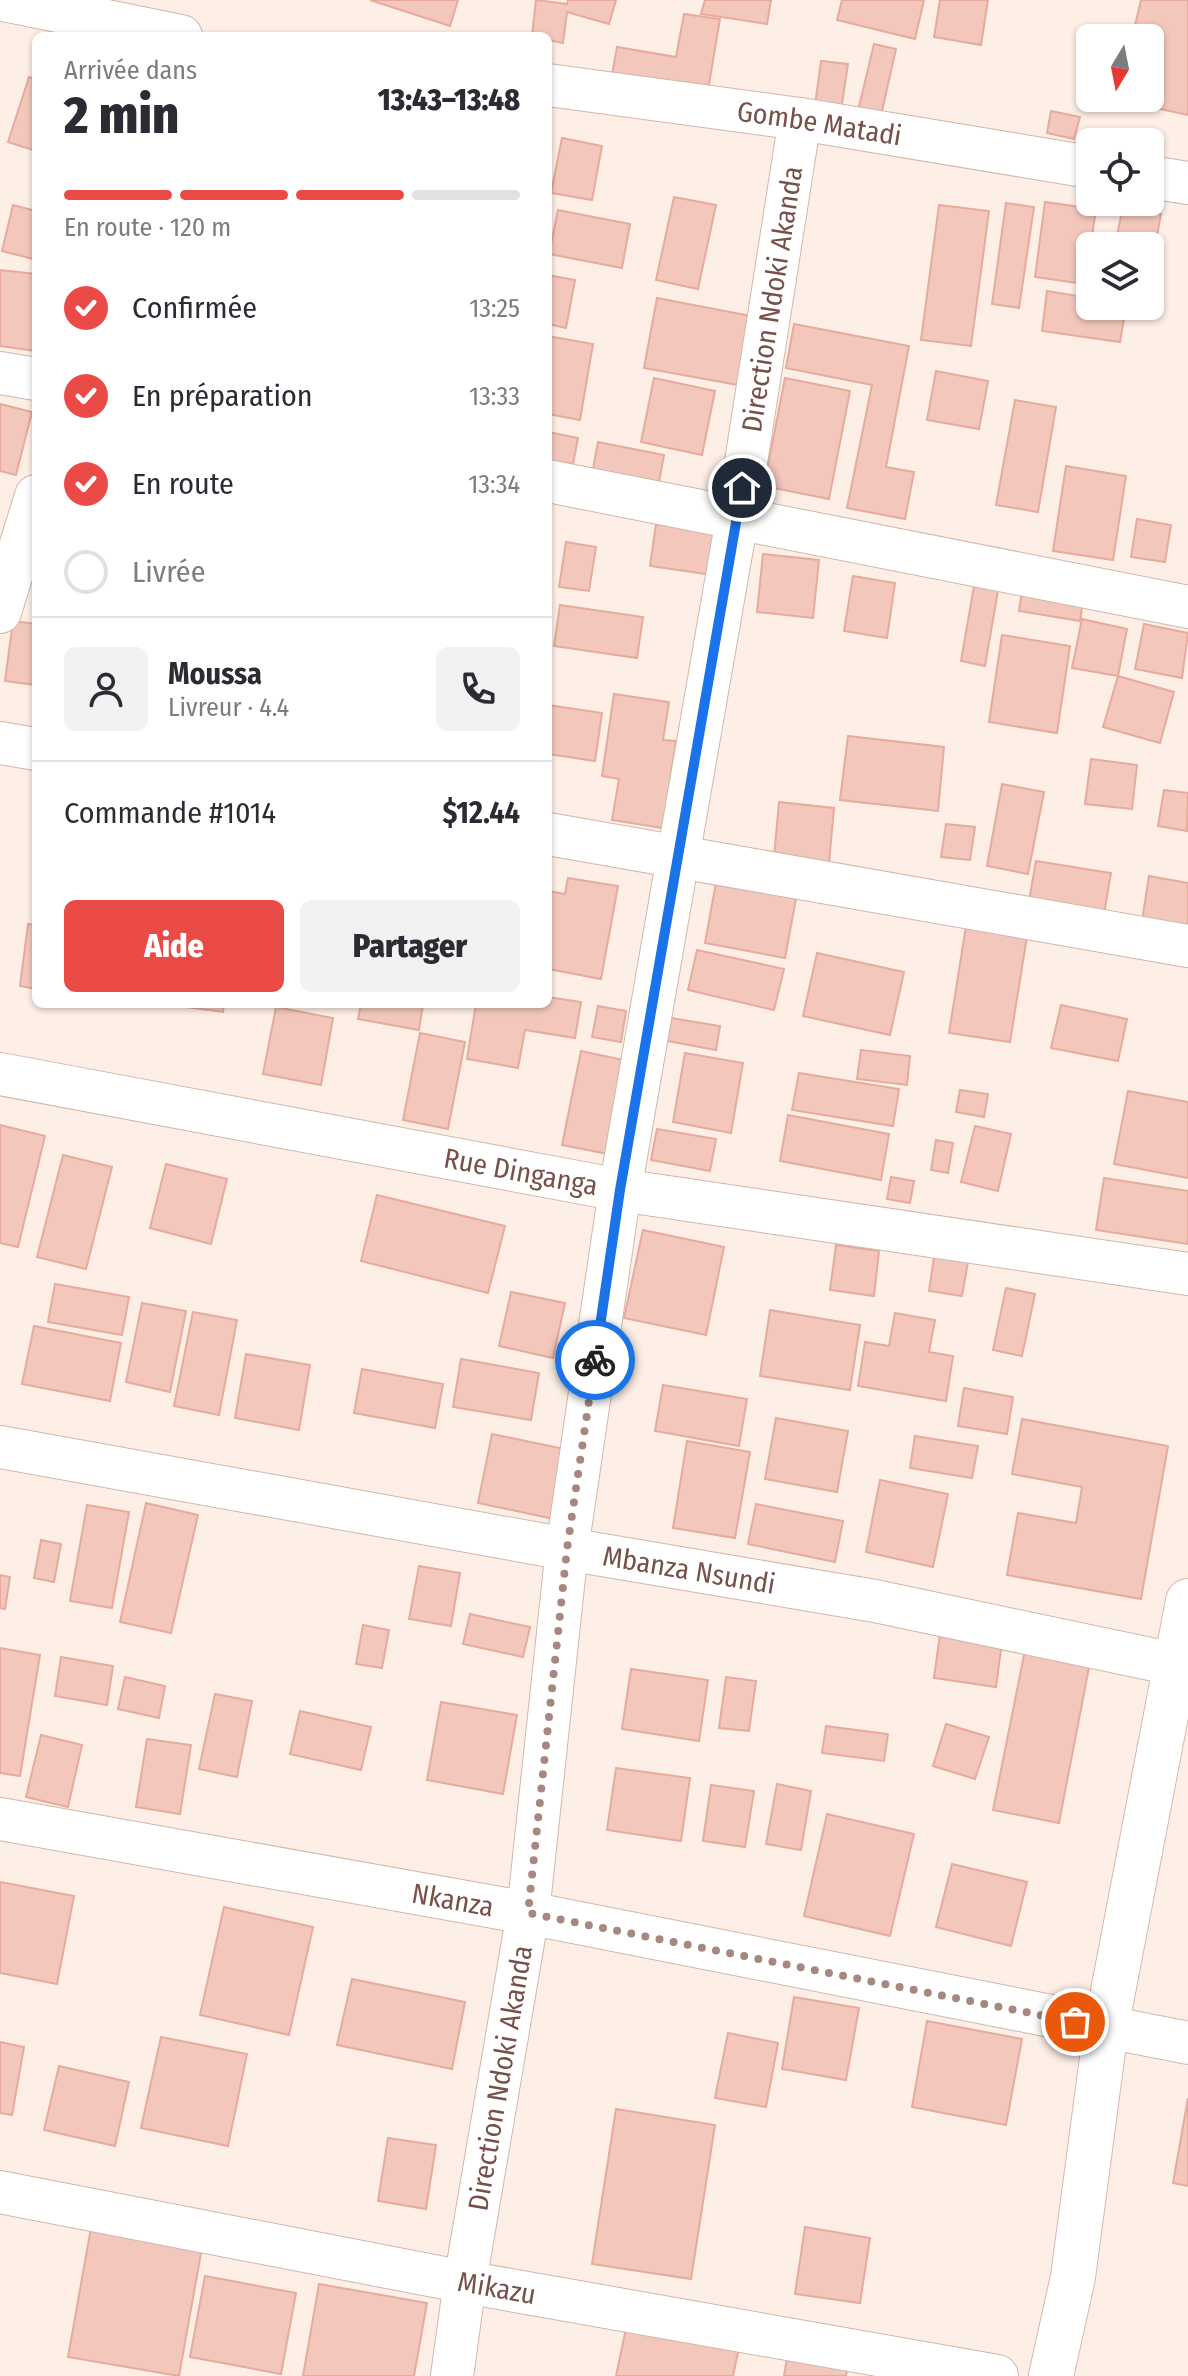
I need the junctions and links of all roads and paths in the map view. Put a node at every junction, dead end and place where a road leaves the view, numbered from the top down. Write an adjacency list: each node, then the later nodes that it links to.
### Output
1 (3, 0): 2 (street)
2 (165, 26)
3 (552, 86): 4 (street, Gombe Matadi)
4 (800, 119): 5 (street, Gombe Matadi); 12 (street, Direction Ndoki Akanda)
5 (1076, 165)
6 (1164, 179): 7 (street)
7 (1188, 183)
8 (0, 373): 9 (street)
9 (32, 378)
10 (552, 482): 12 (street)
11 (32, 509): 14 (street)
12 (737, 519): 13 (street); 18 (street, Direction Ndoki Akanda)
13 (1188, 607)
14 (0, 612)
15 (0, 743): 16 (street)
16 (32, 748)
17 (552, 835): 18 (street)
18 (680, 856): 19 (street); 21 (street, Direction Ndoki Akanda)
19 (1188, 946)
20 (0, 1074): 21 (street, Rue Dinganga)
21 (620, 1190): 22 (street, Rue Dinganga); 24 (street, Direction Ndoki Akanda)
22 (1188, 1274)
23 (0, 1447): 24 (street, Mbanza Nsundi)
24 (567, 1549): 26 (street, Mbanza Nsundi); 28 (street, Direction Ndoki Akanda)
25 (1188, 1601): 26 (street)
26 (1182, 1666): 29 (street)
27 (0, 1819): 28 (street, Nkanza)
28 (528, 1913): 29 (street, Nkanza); 32 (street, Direction Ndoki Akanda)
29 (1106, 2028): 30 (street, Nkanza); 35 (street)
30 (1188, 2043)
31 (0, 2192): 32 (street, Mikazu)
32 (465, 2282): 33 (street, Direction Ndoki Akanda); 34 (street, Mikazu)
33 (452, 2376)
34 (997, 2376)
35 (1051, 2376)

